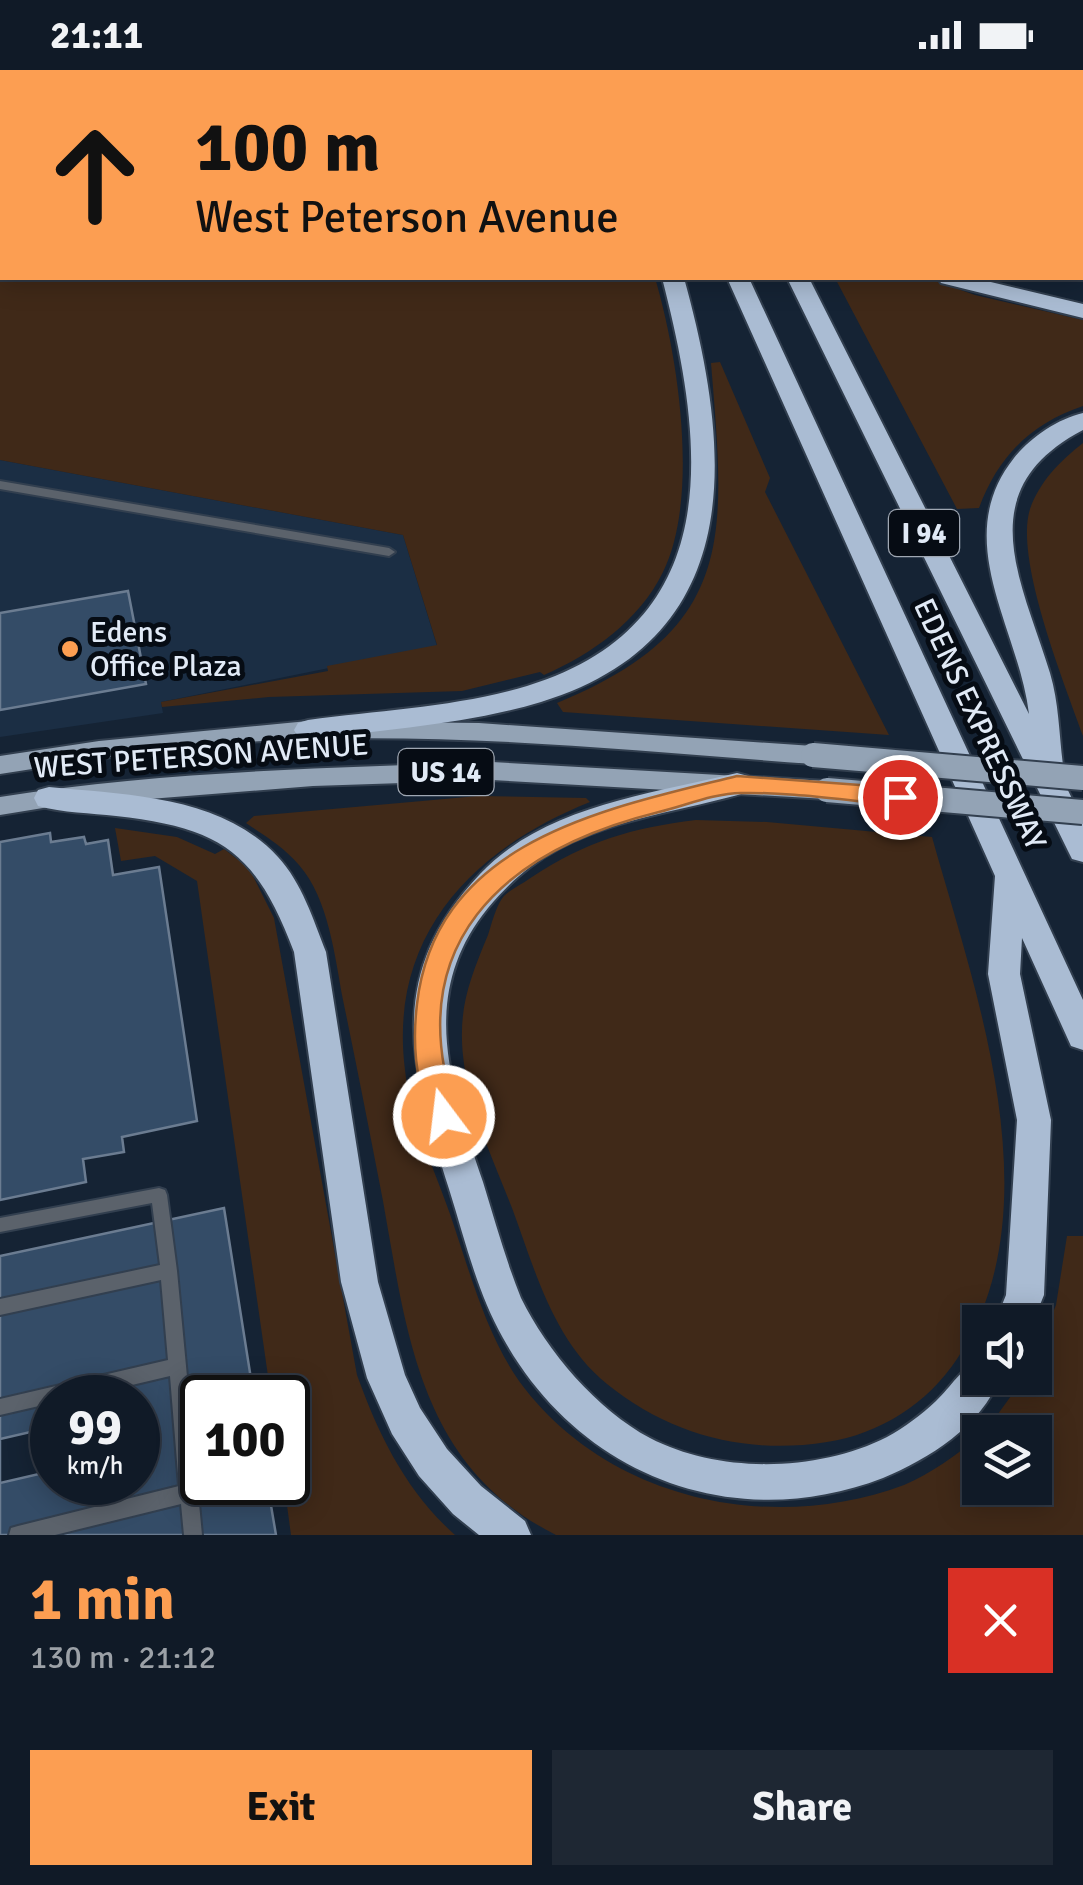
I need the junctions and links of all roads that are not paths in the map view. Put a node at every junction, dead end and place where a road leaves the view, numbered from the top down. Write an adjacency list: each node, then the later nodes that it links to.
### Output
1 (673, 280): 9 (highway)
2 (739, 280): 18 (highway, EDENS EXPRESSWAY / I 94)
3 (799, 280): 13 (highway, EDENS EXPRESSWAY / I 94)
4 (956, 280): 5 (highway)
5 (1083, 311)
6 (1083, 420): 13 (highway)
7 (0, 485): 8 (lane)
8 (389, 552)
9 (308, 730): 10 (main road, WEST PETERSON AVENUE / US 14); 11 (main road, WEST PETERSON AVENUE / US 14, bridge)
10 (0, 764)
11 (1083, 778)
12 (737, 784): 14 (main road, WEST PETERSON AVENUE / US 14); 16 (main road, WEST PETERSON AVENUE / US 14, bridge); 26 (highway)
13 (1050, 788): 17 (highway, EDENS EXPRESSWAY / I 94)
14 (48, 798): 15 (main road, WEST PETERSON AVENUE / US 14); 32 (highway)
15 (0, 806)
16 (1083, 812)
17 (1083, 851)
18 (1010, 874): 19 (highway, EDENS EXPRESSWAY / I 94); 22 (highway)
19 (1083, 1036)
20 (0, 1226): 21 (lane)
21 (169, 1271): 23 (lane); 24 (lane)
22 (1022, 1305)
23 (0, 1307)
24 (178, 1366): 25 (lane); 27 (lane)
25 (180, 1389)
26 (966, 1395)
27 (0, 1407)
28 (180, 1494): 30 (lane)
29 (190, 1505): 31 (lane)
30 (18, 1535)
31 (193, 1535)
32 (510, 1535)

